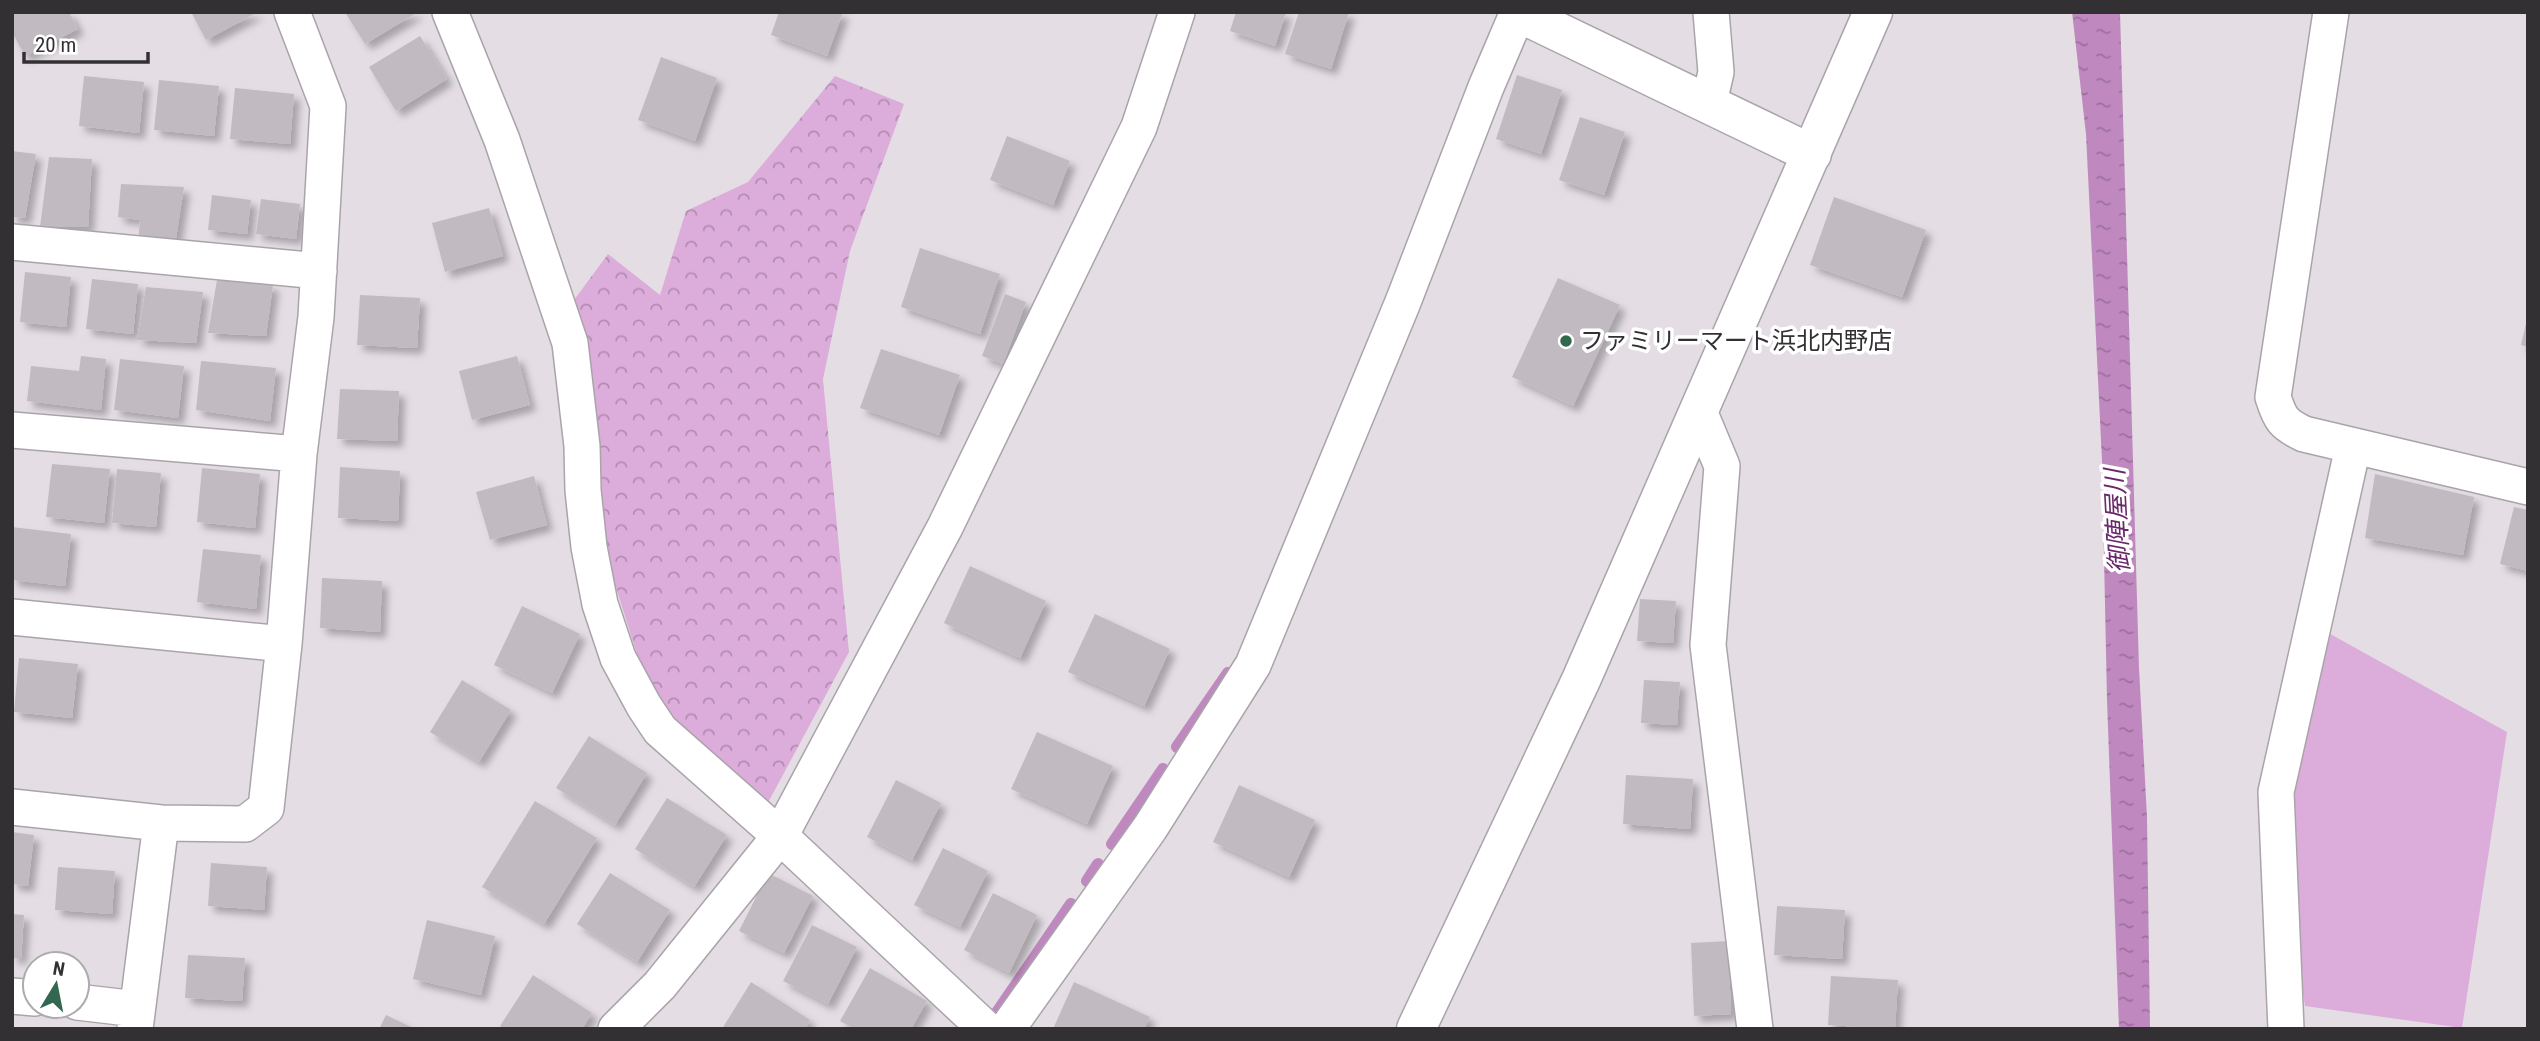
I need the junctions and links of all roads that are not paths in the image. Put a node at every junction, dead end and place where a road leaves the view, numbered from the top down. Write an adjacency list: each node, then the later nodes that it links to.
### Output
1 (292, 12): 11 (street)
2 (450, 12): 21 (street)
3 (1177, 12): 21 (street)
4 (1518, 12): 8 (street); 26 (street)
5 (1711, 12): 8 (street)
6 (1873, 12): 9 (street)
7 (2331, 12): 14 (street)
8 (1709, 103): 9 (street)
9 (1812, 153): 12 (street)
10 (12, 242): 11 (street)
11 (319, 271): 15 (street)
12 (1699, 411): 27 (street); 28 (street)
13 (12, 430): 15 (street)
14 (2353, 447): 16 (street); 29 (street)
15 (299, 454): 18 (street)
16 (2528, 487)
17 (12, 617): 18 (street)
18 (284, 644): 20 (street)
19 (12, 807): 20 (street)
20 (161, 823): 23 (street)
21 (780, 836): 24 (street); 25 (street)
22 (91, 1006): 23 (street)
23 (136, 1019)
24 (616, 1029)
25 (986, 1029)
26 (1007, 1029)
27 (1416, 1029)
28 (1755, 1029)
29 (2286, 1029)

